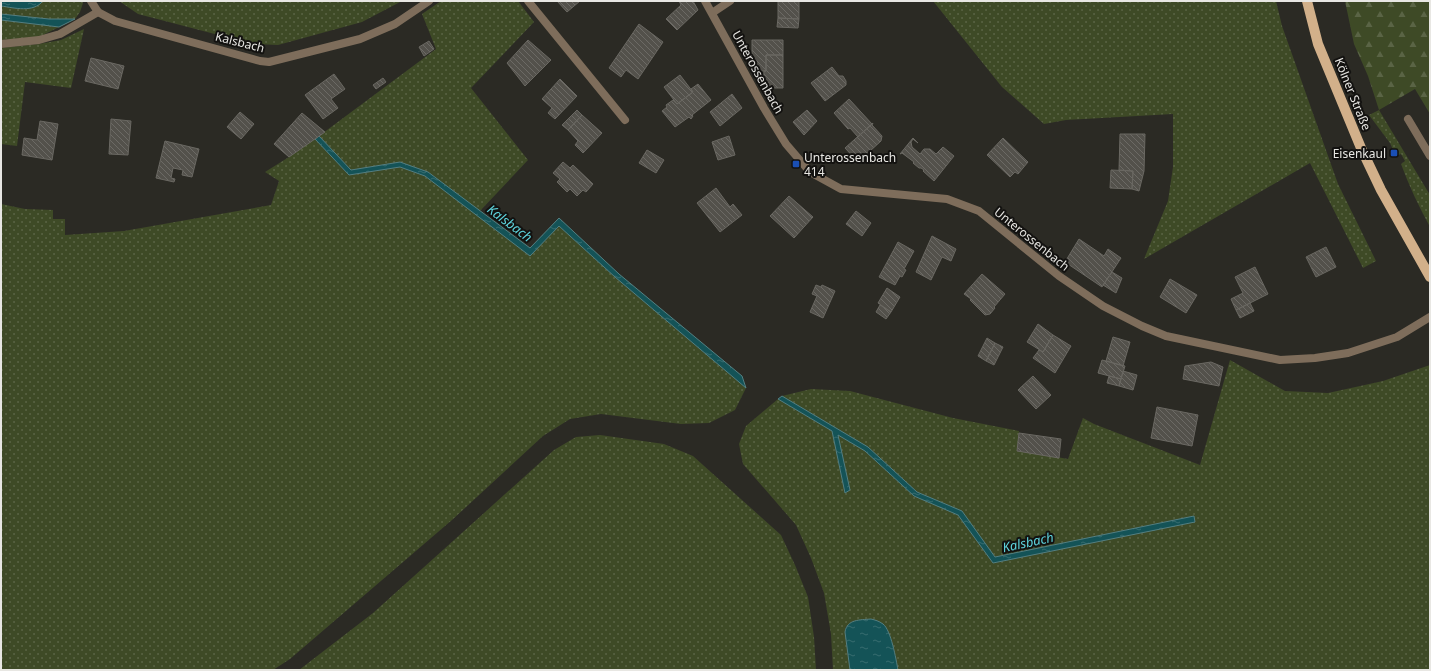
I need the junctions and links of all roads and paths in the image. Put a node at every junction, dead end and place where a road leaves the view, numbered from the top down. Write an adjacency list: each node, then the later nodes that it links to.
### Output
1 (91, 1): 7 (street)
2 (429, 1): 7 (street, Kalsbach)
3 (528, 1): 11 (street)
4 (705, 1): 8 (street)
5 (730, 1): 8 (street)
6 (1307, 1): 13 (main road, Kölner Straße)
7 (98, 12): 9 (street)
8 (712, 13): 14 (street, Unterossenbach)
9 (1, 44)
10 (1408, 119): 12 (street)
11 (625, 120)
12 (1430, 156)
13 (1430, 277)
14 (1430, 317)

